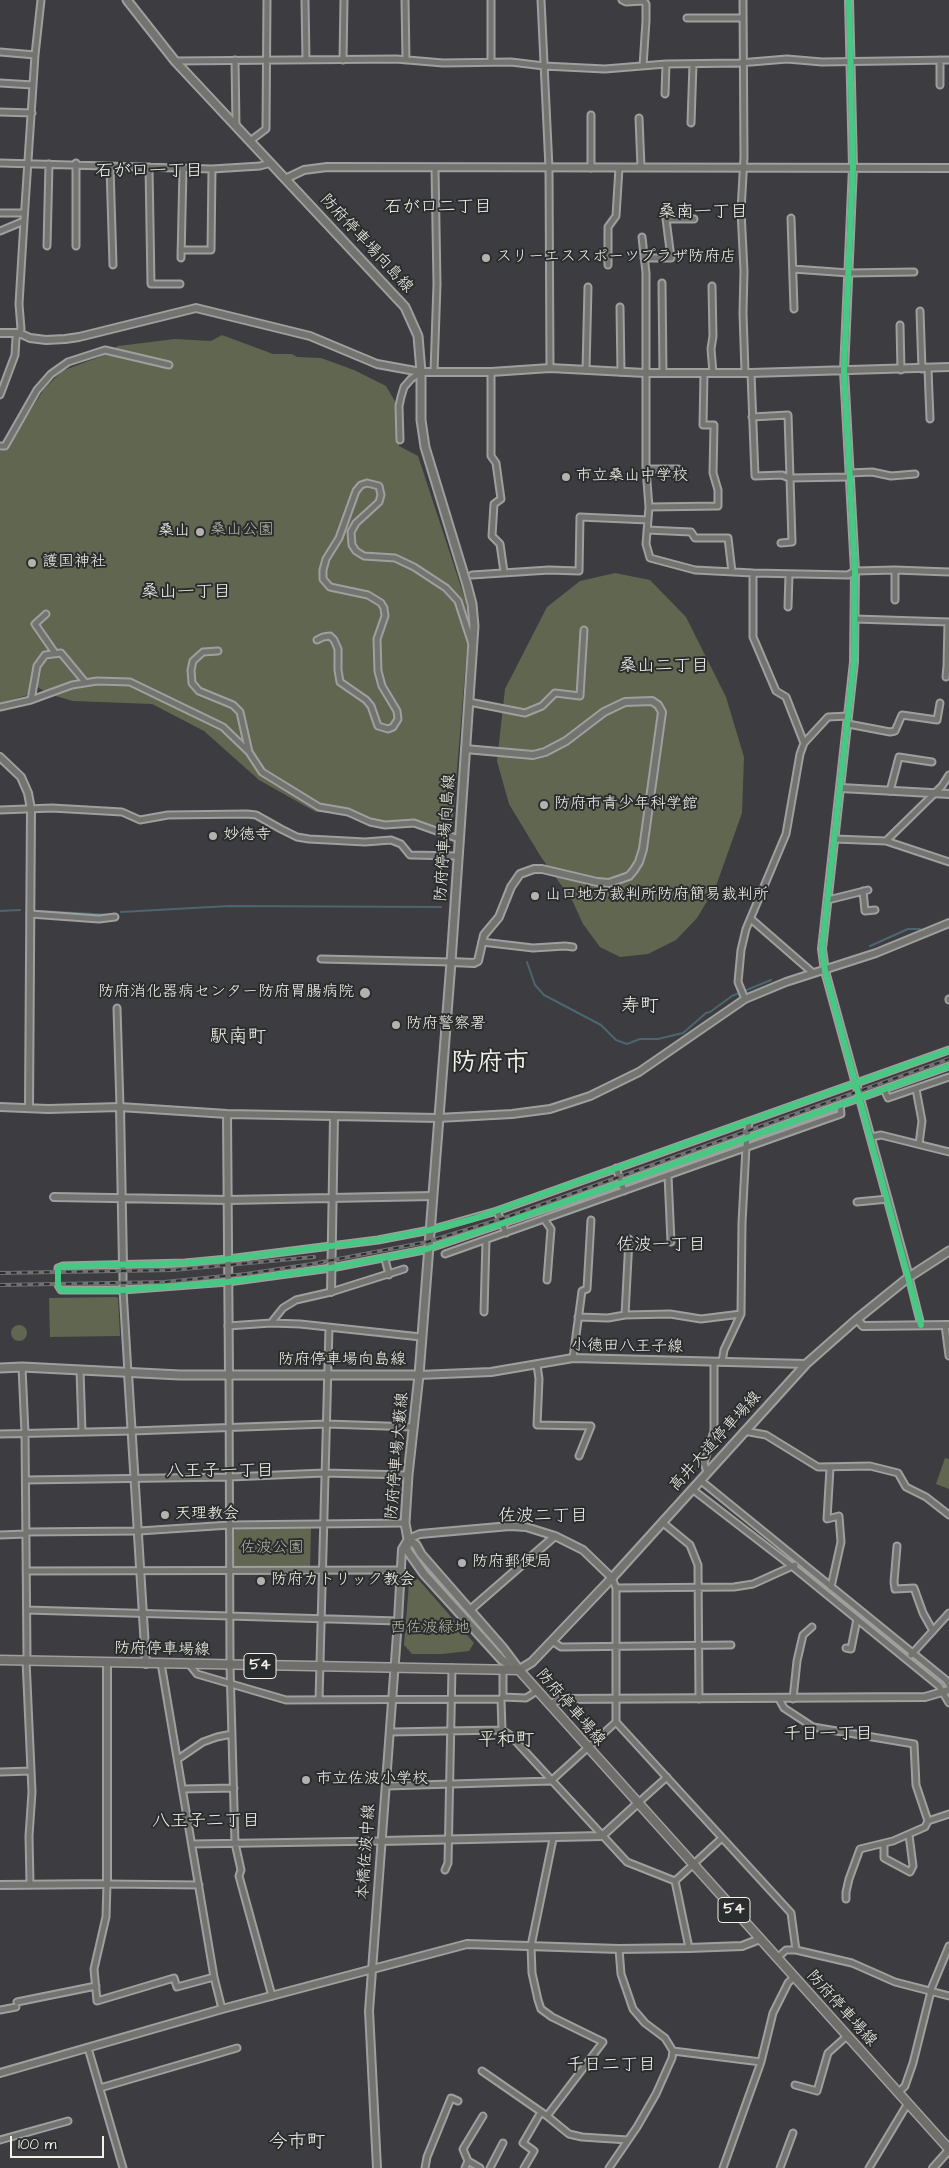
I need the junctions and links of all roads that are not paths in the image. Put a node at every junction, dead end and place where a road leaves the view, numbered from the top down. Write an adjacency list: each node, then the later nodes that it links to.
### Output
1 (41, 0): 16 (street)
2 (127, 0): 23 (main road, 防府停車場向島線)
3 (267, 0): 24 (street)
4 (305, 0): 18 (street)
5 (344, 0): 19 (street)
6 (405, 0): 20 (street)
7 (491, 0): 26 (street)
8 (541, 0): 30 (street)
9 (622, 0): 10 (street)
10 (643, 0): 31 (street)
11 (743, 0): 14 (street)
12 (849, 0): 27 (street)
13 (687, 18): 14 (street)
14 (743, 18): 25 (street)
15 (0, 52): 16 (street)
16 (35, 55): 33 (street)
17 (235, 60): 23 (street); 24 (street); 41 (street)
18 (306, 60): 19 (street); 24 (street)
19 (343, 60): 20 (street)
20 (406, 60): 26 (street)
21 (940, 60): 22 (street); 27 (street); 34 (street)
22 (949, 60)
23 (175, 61): 41 (main road, 防府停車場向島線)
24 (267, 61): 42 (street)
25 (744, 61): 27 (street); 29 (street); 50 (street)
26 (491, 62): 30 (street)
27 (851, 62): 51 (street)
28 (666, 64): 29 (street); 31 (street); 35 (street)
29 (693, 64): 40 (street)
30 (544, 66): 31 (street); 54 (street)
31 (644, 66)
32 (0, 83): 33 (street)
33 (33, 85): 37 (street)
34 (940, 85)
35 (665, 94)
36 (0, 112): 37 (street)
37 (32, 113): 44 (street)
38 (591, 115): 55 (street)
39 (639, 118): 57 (street)
40 (692, 122)
41 (236, 126): 42 (main road, 防府停車場向島線)
42 (250, 142): 46 (main road, 防府停車場向島線)
43 (0, 163): 44 (street)
44 (28, 163): 47 (street); 62 (street)
45 (76, 163): 47 (street); 48 (street); 69 (street)
46 (270, 163): 59 (street); 60 (main road, 防府停車場向島線)
47 (49, 164): 68 (street)
48 (110, 166): 49 (street); 73 (street)
49 (149, 167): 52 (street); 79 (street)
50 (744, 167): 51 (street); 57 (street); 103 (street)
51 (853, 167): 58 (street); 76 (street)
52 (183, 168): 59 (street); 70 (street)
53 (435, 168): 54 (street); 60 (street); 96 (street)
54 (549, 168): 55 (street); 89 (street)
55 (591, 168): 56 (street)
56 (619, 168): 57 (street); 74 (street)
57 (642, 168)
58 (949, 168)
59 (212, 169): 70 (street)
60 (285, 178): 95 (main road, 防府停車場向島線)
61 (0, 212): 62 (street)
62 (24, 213): 65 (street)
63 (791, 218): 75 (street)
64 (694, 219): 72 (street)
65 (24, 221): 66 (street); 87 (street)
66 (0, 231)
67 (642, 238): 72 (street)
68 (47, 246)
69 (76, 246)
70 (181, 250): 71 (street)
71 (181, 258)
72 (644, 258): 99 (street)
73 (113, 264)
74 (608, 265)
75 (793, 269): 76 (street); 83 (street)
76 (849, 272): 77 (street); 94 (street)
77 (914, 272)
78 (662, 283): 100 (street)
79 (180, 284)
80 (712, 286): 102 (street)
81 (588, 287): 92 (street)
82 (620, 308): 98 (street)
83 (794, 309)
84 (920, 311): 91 (street)
85 (900, 325): 93 (street)
86 (0, 333): 87 (street)
87 (19, 333): 95 (street); 104 (street)
88 (169, 365): 108 (street)
89 (550, 368): 92 (street); 97 (street)
90 (949, 368): 91 (street)
91 (925, 369): 93 (street); 106 (street)
92 (586, 370): 98 (street)
93 (901, 370): 94 (street)
94 (844, 371): 103 (street); 112 (street)
95 (421, 372): 96 (street); 107 (street); 133 (main road, 防府停車場向島線)
96 (434, 372): 97 (street)
97 (491, 372): 120 (street)
98 (621, 372): 99 (street)
99 (645, 373): 100 (street); 109 (street)
100 (663, 373): 101 (street)
101 (704, 373): 102 (street); 114 (street)
102 (713, 373): 103 (street)
103 (748, 373): 105 (street)
104 (0, 395)
105 (752, 417): 113 (street); 113 (street)
106 (930, 419)
107 (400, 440)
108 (0, 446)
109 (646, 469): 110 (street); 114 (street)
110 (678, 470)
111 (915, 474): 112 (street)
112 (850, 475): 113 (street); 119 (street)
113 (789, 478): 117 (street)
114 (649, 507): 115 (street)
115 (648, 520): 116 (street); 120 (street)
116 (647, 530): 121 (street); 121 (street)
117 (781, 543)
118 (895, 570): 119 (street); 122 (street); 126 (street)
119 (855, 571): 125 (street); 129 (street)
120 (504, 572): 124 (street)
121 (732, 572): 123 (street)
122 (949, 572)
123 (752, 573): 125 (street); 145 (street)
124 (472, 575)
125 (789, 575): 127 (street)
126 (895, 600)
127 (788, 607)
128 (46, 614): 135 (street)
129 (854, 620): 130 (street); 143 (street)
130 (949, 622): 136 (street)
131 (584, 630): 140 (street)
132 (317, 640): 133 (street)
133 (473, 647): 140 (main road, 防府停車場向島線)
134 (218, 651): 147 (street)
135 (55, 653): 138 (street); 139 (street)
136 (948, 666): 137 (street)
137 (946, 677)
138 (85, 682): 139 (street); 147 (street)
139 (31, 700): 142 (street)
140 (468, 702): 146 (main road, 防府停車場向島線)
141 (940, 703): 144 (street)
142 (0, 707)
143 (848, 716): 144 (street); 145 (street)
144 (848, 724): 151 (street)
145 (804, 742): 166 (street)
146 (465, 749): 157 (main road, 防府停車場向島線); 168 (street)
147 (249, 752): 157 (street)
148 (0, 757): 156 (street)
149 (932, 762): 152 (street)
150 (949, 775): 153 (street)
151 (841, 788): 152 (street); 158 (street)
152 (890, 790): 153 (street)
153 (935, 793): 154 (street); 159 (street)
154 (949, 794)
155 (0, 810): 156 (street)
156 (30, 810): 160 (street); 164 (street)
157 (459, 838): 160 (main road, 防府停車場向島線)
158 (835, 839): 159 (street); 162 (street)
159 (886, 840): 161 (street)
160 (458, 856): 171 (main road, 防府停車場向島線)
161 (949, 862)
162 (828, 900): 163 (street); 172 (street)
163 (875, 910)
164 (30, 914): 165 (street); 186 (street)
165 (115, 917)
166 (750, 919): 173 (street); 174 (street)
167 (949, 923): 172 (street)
168 (482, 942): 169 (street); 171 (street)
169 (573, 947)
170 (321, 959): 171 (street)
171 (452, 962): 189 (main road, 防府停車場向島線)
172 (825, 971): 173 (street); 179 (street)
173 (813, 974): 174 (street)
174 (745, 998): 189 (street)
175 (117, 1008): 185 (street)
176 (949, 1050): 179 (street)
177 (949, 1066): 180 (street)
178 (949, 1077): 181 (street)
179 (857, 1083): 182 (street); 190 (street)
180 (884, 1089): 181 (street); 182 (street)
181 (916, 1089): 193 (street)
182 (861, 1098): 183 (street); 192 (street)
183 (840, 1105): 191 (street); 194 (street)
184 (0, 1107): 186 (street)
185 (120, 1107): 186 (street); 187 (street); 202 (street)
186 (29, 1108)
187 (227, 1114): 188 (street); 205 (street)
188 (334, 1117): 189 (street); 203 (street)
189 (438, 1118): 201 (main road, 防府停車場向島線)
190 (749, 1121): 191 (street); 196 (street)
191 (747, 1137): 194 (street); 198 (street)
192 (871, 1137): 193 (street); 204 (street)
193 (918, 1144): 195 (street)
194 (746, 1147): 197 (street); 236 (street)
195 (949, 1152)
196 (616, 1168): 198 (street); 207 (street)
197 (668, 1175): 199 (street); 216 (street)
198 (621, 1183): 199 (street); 210 (street)
199 (624, 1191): 208 (street)
200 (54, 1196): 202 (street)
201 (433, 1196): 203 (street); 211 (main road, 防府停車場向島線)
202 (120, 1198): 205 (street); 224 (street)
203 (333, 1198): 205 (street); 217 (street)
204 (888, 1199): 206 (street); 229 (street)
205 (228, 1200): 222 (street)
206 (857, 1202)
207 (497, 1211): 210 (street); 211 (street)
208 (544, 1219): 212 (street); 230 (street)
209 (591, 1220): 238 (street)
210 (502, 1225): 212 (street); 213 (street)
211 (430, 1230): 217 (street); 218 (main road, 防府停車場向島線)
212 (506, 1233): 215 (street)
213 (460, 1239): 218 (street); 219 (street)
214 (629, 1239): 237 (street)
215 (486, 1240): 219 (street); 235 (street)
216 (671, 1242)
217 (331, 1246): 222 (street); 225 (street)
218 (429, 1248): 223 (street); 245 (main road, 防府停車場向島線)
219 (463, 1248): 221 (street)
220 (949, 1251): 229 (main road, 高井大道停車場線)
221 (445, 1254)
222 (228, 1259): 224 (street); 231 (street)
223 (386, 1259): 225 (street); 228 (street)
224 (123, 1265): 227 (street); 233 (street)
225 (331, 1268): 231 (street); 234 (street)
226 (404, 1269): 228 (street)
227 (58, 1271)
228 (389, 1275): 234 (street)
229 (909, 1277): 239 (main road, 高井大道停車場線); 241 (street)
230 (547, 1280)
231 (228, 1282): 233 (street); 243 (street)
232 (58, 1286): 233 (street)
233 (122, 1290): 255 (street)
234 (331, 1292): 240 (street)
235 (484, 1312)
236 (741, 1314): 237 (street); 249 (street)
237 (625, 1315): 238 (street)
238 (578, 1317): 247 (street)
239 (857, 1319): 241 (street); 250 (main road, 高井大道停車場線)
240 (271, 1323): 243 (street); 244 (street)
241 (922, 1325): 242 (street)
242 (947, 1325): 246 (street)
243 (228, 1326): 257 (street)
244 (329, 1328): 245 (street); 256 (street)
245 (421, 1337): 258 (main road, 防府停車場向島線)
246 (949, 1356)
247 (573, 1358): 248 (street, 小徳田八王子線); 251 (street, 小徳田八王子線)
248 (714, 1362): 249 (street, 小徳田八王子線); 269 (street)
249 (722, 1362): 250 (street, 小徳田八王子線)
250 (806, 1364): 263 (main road, 高井大道停車場線)
251 (537, 1365): 258 (street, 小徳田八王子線); 267 (street)
252 (22, 1367): 253 (main road, 防府停車場向島線); 254 (main road, 防府停車場向島線); 265 (street)
253 (0, 1368)
254 (80, 1370): 255 (main road, 防府停車場向島線); 264 (street)
255 (128, 1373): 257 (main road, 防府停車場向島線); 262 (street)
256 (328, 1374): 257 (main road, 防府停車場向島線); 258 (main road, 防府停車場向島線); 259 (street)
257 (229, 1375): 261 (street)
258 (419, 1375): 260 (main road, 防府停車場大藪線)
259 (327, 1424): 260 (street); 261 (street); 270 (street)
260 (413, 1427): 271 (main road, 防府停車場大藪線)
261 (229, 1428): 262 (street); 272 (street)
262 (132, 1431): 264 (street); 273 (street)
263 (743, 1431): 268 (street); 269 (main road, 高井大道停車場線)
264 (82, 1432): 265 (street)
265 (25, 1433): 266 (street); 274 (street)
266 (0, 1434)
267 (578, 1456)
268 (830, 1468): 277 (street); 297 (street)
269 (707, 1472): 275 (main road, 高井大道停車場線)
270 (324, 1473): 271 (street); 272 (street); 280 (street)
271 (408, 1475): 279 (main road, 防府停車場大藪線)
272 (230, 1477): 273 (street); 281 (street)
273 (135, 1479): 274 (street); 282 (street)
274 (26, 1480): 283 (street)
275 (700, 1480): 276 (main road, 高井大道停車場線); 288 (street)
276 (692, 1489): 278 (main road, 高井大道停車場線); 289 (street)
277 (949, 1515)
278 (662, 1522): 295 (main road, 高井大道停車場線); 296 (street)
279 (405, 1523): 280 (street); 286 (main road, 防府停車場大藪線)
280 (323, 1524): 281 (street); 292 (street)
281 (230, 1525): 282 (street); 291 (street)
282 (139, 1531): 283 (street); 290 (street)
283 (26, 1533): 284 (street); 294 (street)
284 (0, 1535)
285 (555, 1536): 286 (street); 295 (street); 300 (street)
286 (408, 1540): 293 (street, 本橋佐波中線); 300 (main road, 防府停車場大藪線); 327 (main road, 防府停車場大藪線)
287 (898, 1546): 308 (street)
288 (801, 1562): 289 (street); 297 (street)
289 (794, 1566): 296 (street); 305 (street)
290 (142, 1570): 291 (street); 294 (street); 301 (street)
291 (230, 1570): 292 (street); 303 (street)
292 (322, 1570): 293 (street); 304 (street)
293 (402, 1570): 306 (street, 本橋佐波中線)
294 (26, 1571): 299 (street)
295 (612, 1578): 298 (street); 309 (main road, 高井大道停車場線)
296 (699, 1587): 298 (street); 310 (street)
297 (831, 1587): 314 (street)
298 (616, 1588): 312 (street)
299 (27, 1610): 301 (street); 315 (street)
300 (470, 1610): 327 (main road, 防府停車場大藪線)
301 (144, 1613): 303 (street); 320 (street)
302 (949, 1613): 308 (street)
303 (230, 1616): 304 (street); 322 (street)
304 (321, 1618): 306 (street); 323 (street)
305 (857, 1619): 313 (street); 317 (street)
306 (398, 1621): 325 (street, 本橋佐波中線)
307 (812, 1627): 333 (street)
308 (933, 1631): 314 (street)
309 (552, 1641): 312 (street); 327 (main road, 高井大道停車場線)
310 (699, 1645): 311 (street); 312 (street); 334 (street)
311 (731, 1645)
312 (616, 1646): 339 (street)
313 (846, 1648)
314 (912, 1653): 317 (street); 329 (street)
315 (27, 1658): 316 (main road, 防府停車場線 / 54); 318 (main road, 防府停車場線 / 54); 349 (street)
316 (0, 1660)
317 (907, 1660): 331 (street)
318 (107, 1663): 320 (main road, 防府停車場線 / 54); 373 (street)
319 (161, 1663): 320 (main road, 防府停車場線 / 54); 321 (main road, 防府停車場線 / 54); 348 (street)
320 (146, 1664)
321 (189, 1664): 322 (main road, 防府停車場線 / 54); 328 (street)
322 (230, 1666): 323 (main road, 防府停車場線 / 54); 328 (street)
323 (320, 1667): 325 (main road, 防府停車場線 / 54); 336 (street)
324 (452, 1668): 325 (main road, 防府停車場線 / 54); 326 (main road, 防府停車場線 / 54); 338 (street)
325 (394, 1669): 337 (street, 本橋佐波中線)
326 (503, 1670): 327 (main road, 防府停車場線 / 54); 332 (street)
327 (519, 1670): 330 (main road, 防府停車場線 / 54)
328 (231, 1683): 336 (street); 346 (street)
329 (949, 1685)
330 (537, 1691): 332 (street); 341 (main road, 防府停車場線 / 54)
331 (946, 1691): 333 (street); 340 (street)
332 (502, 1698): 338 (street); 343 (street)
333 (793, 1698): 335 (street)
334 (699, 1699): 335 (street); 339 (street)
335 (779, 1699): 359 (street)
336 (319, 1700): 337 (street)
337 (393, 1700): 338 (street); 344 (street, 本橋佐波中線)
338 (452, 1700): 345 (street)
339 (616, 1700): 341 (street); 342 (street)
340 (949, 1702)
341 (550, 1705): 347 (main road, 防府停車場線 / 54)
342 (616, 1722): 347 (street); 351 (street)
343 (502, 1730): 345 (street); 352 (street)
344 (390, 1732): 345 (street); 354 (street, 本橋佐波中線)
345 (451, 1732): 353 (street)
346 (232, 1734): 348 (street); 355 (street)
347 (588, 1749): 352 (street); 357 (main road, 防府停車場線 / 54)
348 (178, 1759): 356 (street)
349 (31, 1771): 350 (street); 372 (street)
350 (0, 1772)
351 (667, 1777): 357 (street); 362 (street)
352 (552, 1782): 353 (street); 361 (street)
353 (450, 1785): 354 (street); 364 (street)
354 (386, 1786): 365 (street, 本橋佐波中線)
355 (234, 1788): 356 (street); 366 (street)
356 (183, 1789): 367 (street)
357 (638, 1803): 361 (street); 369 (main road, 防府停車場線 / 54)
358 (949, 1814): 359 (street)
359 (928, 1821): 360 (street)
360 (909, 1835): 368 (street); 368 (street)
361 (602, 1836): 363 (street); 371 (street)
362 (722, 1838): 369 (street); 382 (street)
363 (553, 1839): 364 (street); 378 (street)
364 (448, 1840): 365 (street); 370 (street)
365 (381, 1841): 366 (street); 384 (street, 本橋佐波中線)
366 (235, 1843): 367 (street); 389 (street)
367 (192, 1844): 375 (street)
368 (884, 1844): 376 (street)
369 (693, 1865): 371 (street); 377 (main road, 防府停車場線 / 54)
370 (445, 1870)
371 (675, 1881): 380 (street)
372 (30, 1883): 373 (street); 374 (street)
373 (107, 1884): 375 (street); 387 (street)
374 (0, 1885)
375 (199, 1885): 385 (street)
376 (846, 1898)
377 (760, 1939): 380 (street); 383 (main road, 防府停車場線 / 54)
378 (530, 1946): 381 (street); 384 (street); 407 (street)
379 (949, 1946): 388 (street)
380 (689, 1948): 381 (street)
381 (619, 1949): 396 (street)
382 (796, 1950): 383 (street); 388 (street)
383 (777, 1958): 386 (main road, 防府停車場線 / 54)
384 (372, 1969): 389 (street); 416 (street, 本橋佐波中線)
385 (214, 1977): 387 (street); 391 (street)
386 (794, 1977): 393 (main road, 防府停車場線 / 54); 397 (street)
387 (96, 1986): 392 (street)
388 (931, 1992): 390 (street); 402 (street)
389 (272, 1996): 391 (street)
390 (949, 1996)
391 (222, 2009): 394 (street)
392 (0, 2010)
393 (847, 2036): 400 (street); 402 (main road, 防府停車場線 / 54)
394 (88, 2048): 399 (street); 401 (street)
395 (237, 2048): 401 (street)
396 (673, 2051): 397 (street); 411 (street)
397 (761, 2062): 423 (street)
398 (482, 2071): 405 (street)
399 (0, 2074)
400 (795, 2086)
401 (100, 2088): 415 (street)
402 (898, 2093): 404 (main road, 防府停車場線 / 54)
403 (458, 2101): 417 (street)
404 (908, 2103): 413 (main road, 防府停車場線 / 54); 425 (street)
405 (541, 2112): 407 (street); 421 (street)
406 (483, 2116): 414 (street)
407 (547, 2116): 411 (street)
408 (68, 2121): 410 (street)
409 (793, 2133): 424 (street)
410 (0, 2140)
411 (628, 2140): 422 (street)
412 (504, 2143): 420 (street)
413 (949, 2150): 426 (street)
414 (468, 2161): 418 (street); 419 (street)
415 (123, 2168)
416 (377, 2168)
417 (425, 2168)
418 (465, 2168)
419 (480, 2168)
420 (490, 2168)
421 (524, 2168)
422 (608, 2168)
423 (723, 2168)
424 (780, 2168)
425 (869, 2168)
426 (933, 2168)

